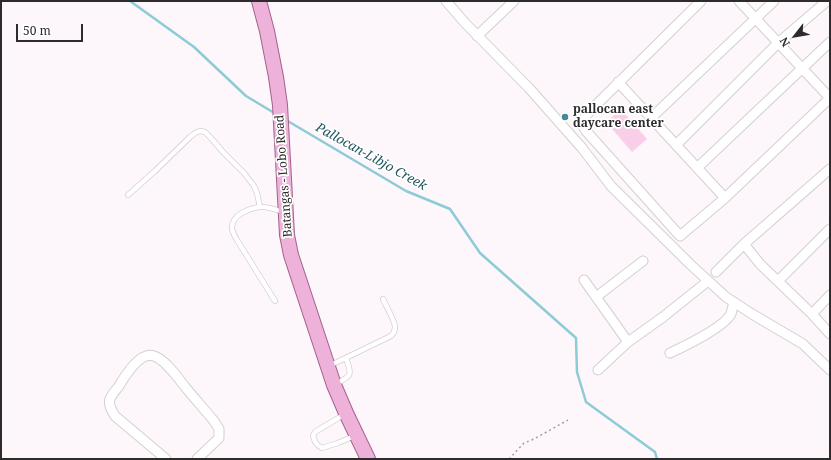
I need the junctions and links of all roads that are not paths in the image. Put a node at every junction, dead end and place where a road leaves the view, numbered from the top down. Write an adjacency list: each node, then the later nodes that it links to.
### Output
1 (258, 1): 22 (main road, Batangas - Lobo Road)
2 (446, 1): 9 (street)
3 (514, 1): 9 (street)
4 (701, 1): 13 (street)
5 (739, 1): 8 (street)
6 (774, 1): 8 (street)
7 (827, 1): 11 (street)
8 (755, 18): 11 (street); 15 (street)
9 (477, 36): 28 (street)
10 (830, 42): 12 (street)
11 (778, 43): 12 (street); 16 (street)
12 (802, 68): 14 (street); 17 (street)
13 (618, 82): 15 (street); 20 (street)
14 (830, 98): 20 (street)
15 (651, 118): 16 (street)
16 (676, 145): 17 (street)
17 (697, 168): 20 (street)
18 (830, 169): 24 (street)
19 (128, 195): 21 (lane)
20 (724, 198)
21 (260, 207): 22 (lane); 33 (lane)
22 (286, 212): 40 (main road, Batangas - Lobo Road)
23 (830, 229): 29 (street)
24 (744, 244): 26 (street); 29 (street)
25 (643, 260): 31 (street)
26 (716, 272)
27 (584, 280): 31 (street)
28 (708, 281): 34 (street); 37 (street)
29 (778, 281): 35 (street)
30 (830, 295): 35 (street)
31 (596, 297): 37 (street)
32 (383, 299): 39 (lane)
33 (275, 301)
34 (734, 302): 38 (street); 42 (street)
35 (812, 314): 36 (street)
36 (830, 334)
37 (628, 342): 41 (street)
38 (670, 353)
39 (346, 358): 40 (lane); 43 (lane)
40 (327, 367): 43 (main road, Batangas - Lobo Road)
41 (598, 370)
42 (830, 370)
43 (334, 385): 44 (main road, Batangas - Lobo Road)
44 (346, 413): 45 (main road, Batangas - Lobo Road); 45 (lane)
45 (356, 435): 48 (main road, Batangas - Lobo Road)
46 (166, 459): 47 (street)
47 (197, 459)
48 (368, 459)

